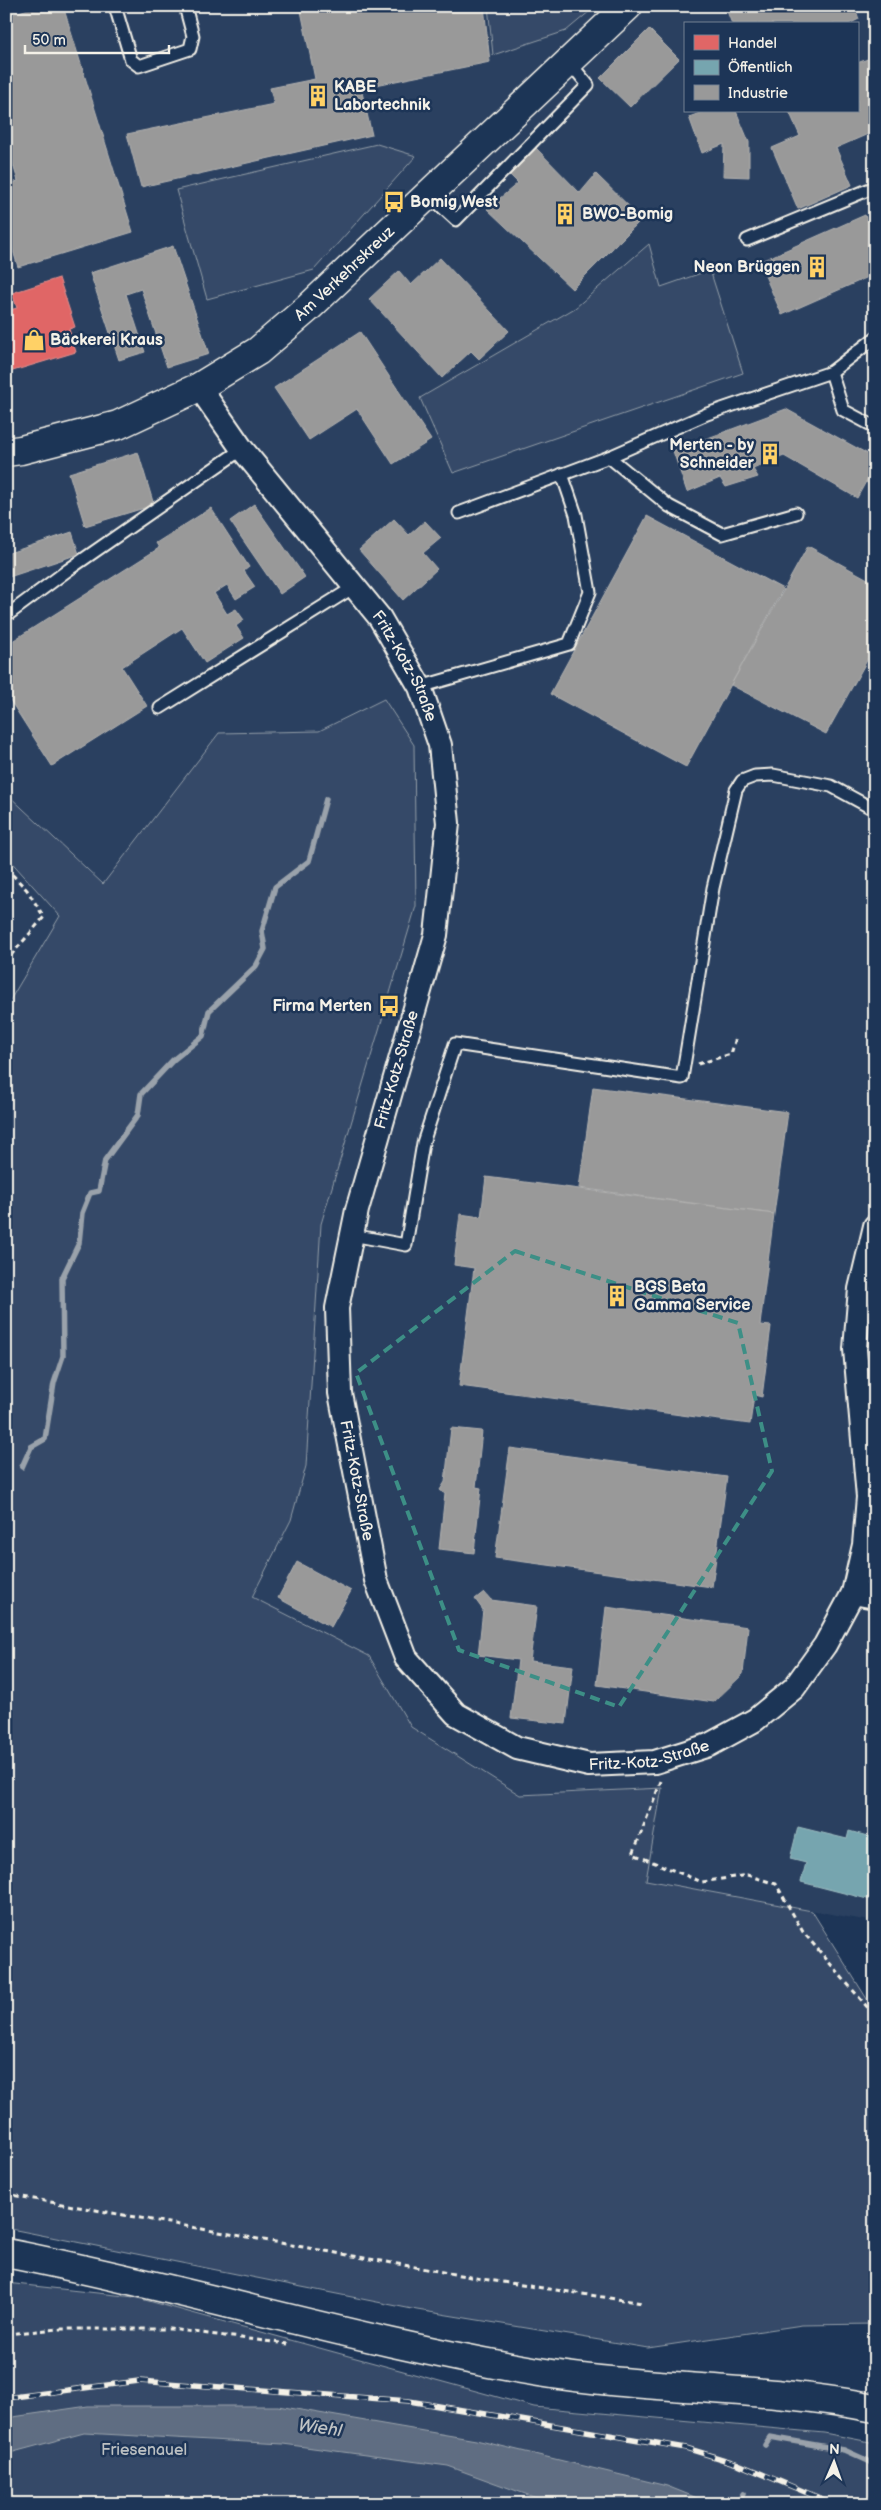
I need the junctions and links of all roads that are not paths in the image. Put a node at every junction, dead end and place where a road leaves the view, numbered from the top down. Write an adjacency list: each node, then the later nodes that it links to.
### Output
1 (115, 6): 2 (lane)
2 (185, 6)
3 (628, 6): 4 (main road, Am Verkehrskreuz)
4 (569, 62): 6 (main road, Am Verkehrskreuz); 6 (lane)
5 (875, 187): 7 (lane)
6 (428, 194): 10 (main road, Am Verkehrskreuz)
7 (747, 240)
8 (875, 338): 9 (lane)
9 (831, 372): 11 (lane); 14 (lane)
10 (199, 388): 12 (street, Fritz-Kotz-Straße); 13 (main road, Am Verkehrskreuz)
11 (875, 427)
12 (242, 449): 18 (street, Fritz-Kotz-Straße); 19 (lane)
13 (6, 452)
14 (609, 457): 15 (lane); 17 (lane)
15 (562, 474): 16 (lane); 20 (lane)
16 (459, 513)
17 (796, 513)
18 (354, 587): 20 (street, Fritz-Kotz-Straße); 21 (lane)
19 (6, 616)
20 (420, 686): 24 (street, Fritz-Kotz-Straße)
21 (160, 708)
22 (875, 810): 24 (lane)
23 (875, 1226): 25 (street, Fritz-Kotz-Straße)
24 (352, 1235): 25 (street, Fritz-Kotz-Straße)
25 (864, 1595)
26 (6, 2253): 28 (main road)
27 (6, 2264): 28 (main road)
28 (110, 2276): 29 (main road)
29 (875, 2408)

